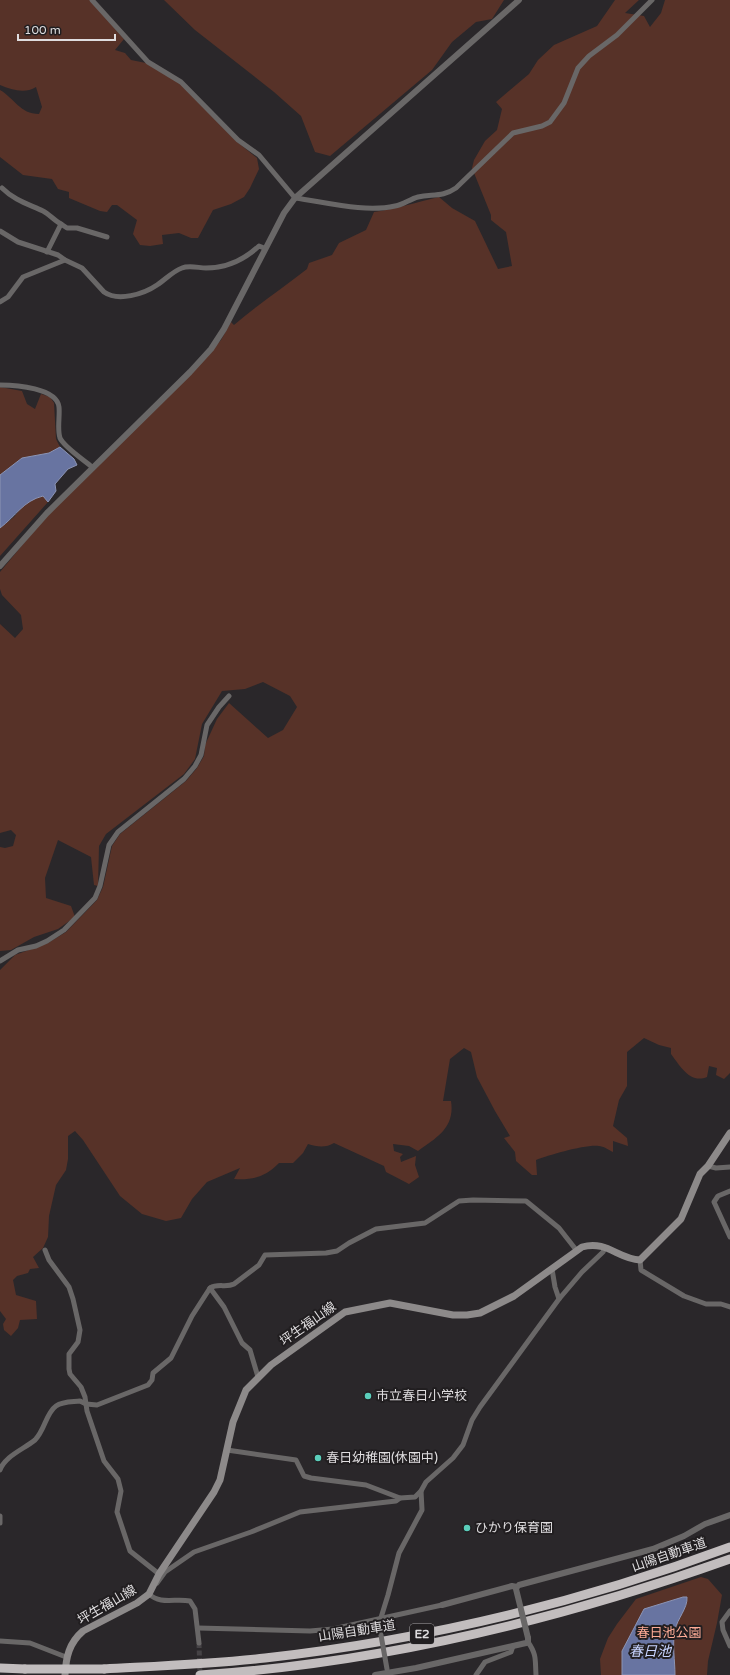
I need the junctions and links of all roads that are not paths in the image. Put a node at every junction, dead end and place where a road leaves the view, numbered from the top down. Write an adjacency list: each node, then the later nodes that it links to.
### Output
1 (92, 0): 5 (street)
2 (519, 0): 5 (street)
3 (652, 0): 5 (street)
4 (2, 188): 6 (street)
5 (295, 198): 9 (street)
6 (61, 224): 8 (street); 10 (street)
7 (0, 231): 10 (street)
8 (107, 237)
9 (264, 248): 11 (street); 14 (street)
10 (48, 252): 11 (street)
11 (65, 260): 12 (street)
12 (0, 302)
13 (0, 385): 14 (street)
14 (92, 467): 15 (street)
15 (0, 566)
16 (229, 696): 17 (street)
17 (0, 961)
18 (730, 1133): 19 (main road)
19 (708, 1166): 20 (street); 26 (main road)
20 (730, 1167)
21 (730, 1191): 22 (street)
22 (730, 1237)
23 (605, 1246): 25 (main road, 坪生福山線); 26 (main road, 坪生福山線); 29 (street)
24 (45, 1250): 32 (street)
25 (577, 1250): 27 (main road, 坪生福山線); 28 (street)
26 (640, 1260): 30 (street)
27 (552, 1269): 29 (street); 31 (main road, 坪生福山線)
28 (210, 1288): 31 (street); 32 (street)
29 (559, 1299): 35 (street)
30 (730, 1307)
31 (258, 1377): 33 (main road, 坪生福山線)
32 (86, 1404): 34 (street); 42 (street)
33 (227, 1450): 36 (street); 42 (main road, 坪生福山線)
34 (0, 1470)
35 (421, 1491): 36 (street); 48 (street)
36 (400, 1498): 43 (street)
37 (730, 1515): 44 (street)
38 (0, 1516): 39 (street)
39 (0, 1523)
40 (730, 1547): 56 (highway, 山陽自動車道 / E2, bridge)
41 (730, 1559): 59 (highway, 山陽自動車道 / E2)
42 (159, 1574): 43 (main road, 坪生福山線)
43 (154, 1584): 45 (main road, 坪生福山線)
44 (516, 1588): 46 (street); 50 (street, bridge)
45 (149, 1594): 49 (street); 55 (main road, 坪生福山線)
46 (442, 1605): 48 (street)
47 (730, 1611): 53 (street)
48 (379, 1622): 49 (street); 57 (street, bridge)
49 (198, 1628): 52 (street)
50 (528, 1640): 54 (street); 62 (street)
51 (0, 1641): 55 (street)
52 (199, 1643)
53 (729, 1643)
54 (513, 1646): 57 (street); 61 (street)
55 (66, 1656): 58 (main road, 坪生福山線)
56 (0, 1668)
57 (387, 1671): 60 (street)
58 (65, 1675)
59 (200, 1675)
60 (375, 1675)
61 (476, 1675)
62 (536, 1675)

